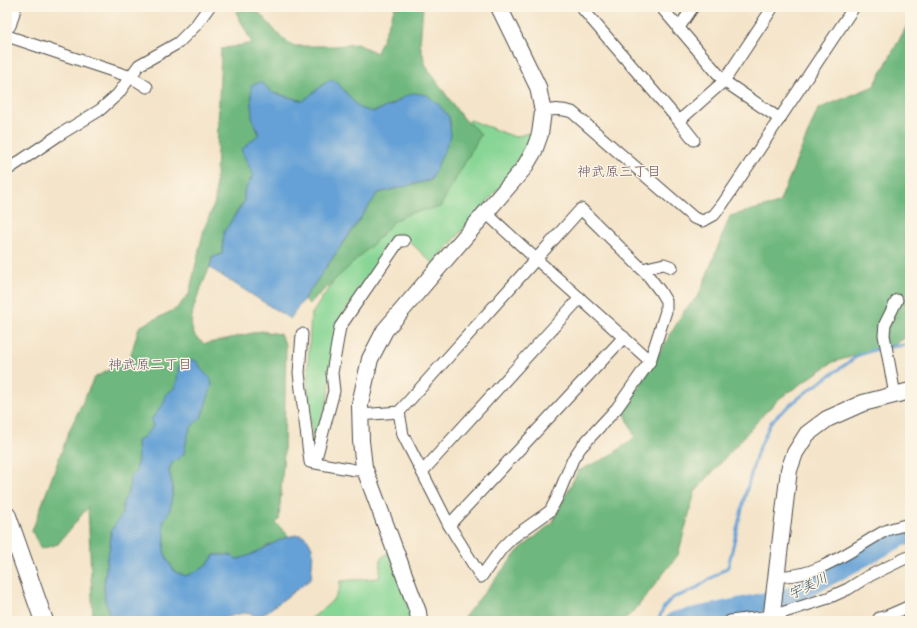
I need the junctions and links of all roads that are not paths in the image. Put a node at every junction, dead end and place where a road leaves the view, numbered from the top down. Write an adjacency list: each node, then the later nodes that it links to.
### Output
1 (12, 7): 9 (main road)
2 (210, 7): 12 (street)
3 (499, 7): 15 (street)
4 (581, 7): 17 (street)
5 (661, 7): 10 (street)
6 (693, 7): 10 (street)
7 (773, 7): 13 (street)
8 (854, 7): 16 (street)
9 (7, 24)
10 (678, 29): 13 (street)
11 (7, 36): 12 (street)
12 (131, 77): 14 (street); 19 (street)
13 (724, 81): 16 (street); 17 (street)
14 (147, 87)
15 (543, 112): 16 (street); 20 (street)
16 (780, 119)
17 (679, 121): 18 (street)
18 (694, 140)
19 (7, 170)
20 (485, 212): 22 (street); 32 (street)
21 (404, 241): 33 (street)
22 (536, 259): 24 (street); 25 (street); 31 (street)
23 (672, 268): 24 (street)
24 (642, 269): 29 (street)
25 (580, 298): 28 (street); 35 (street)
26 (897, 300): 30 (street)
27 (302, 334): 33 (street)
28 (624, 337): 29 (street); 38 (street)
29 (650, 361): 38 (street)
30 (903, 393): 40 (street)
31 (399, 412): 32 (street); 35 (street)
32 (360, 415): 34 (street)
33 (315, 462): 34 (street)
34 (365, 470): 45 (street)
35 (422, 472): 38 (street)
36 (7, 516): 44 (main road)
37 (910, 524): 40 (street)
38 (449, 525)
39 (910, 556): 42 (street)
40 (776, 577): 42 (street)
41 (910, 606): 43 (street)
42 (772, 616): 46 (street)
43 (879, 618)
44 (44, 621)
45 (419, 621)
46 (730, 621)

